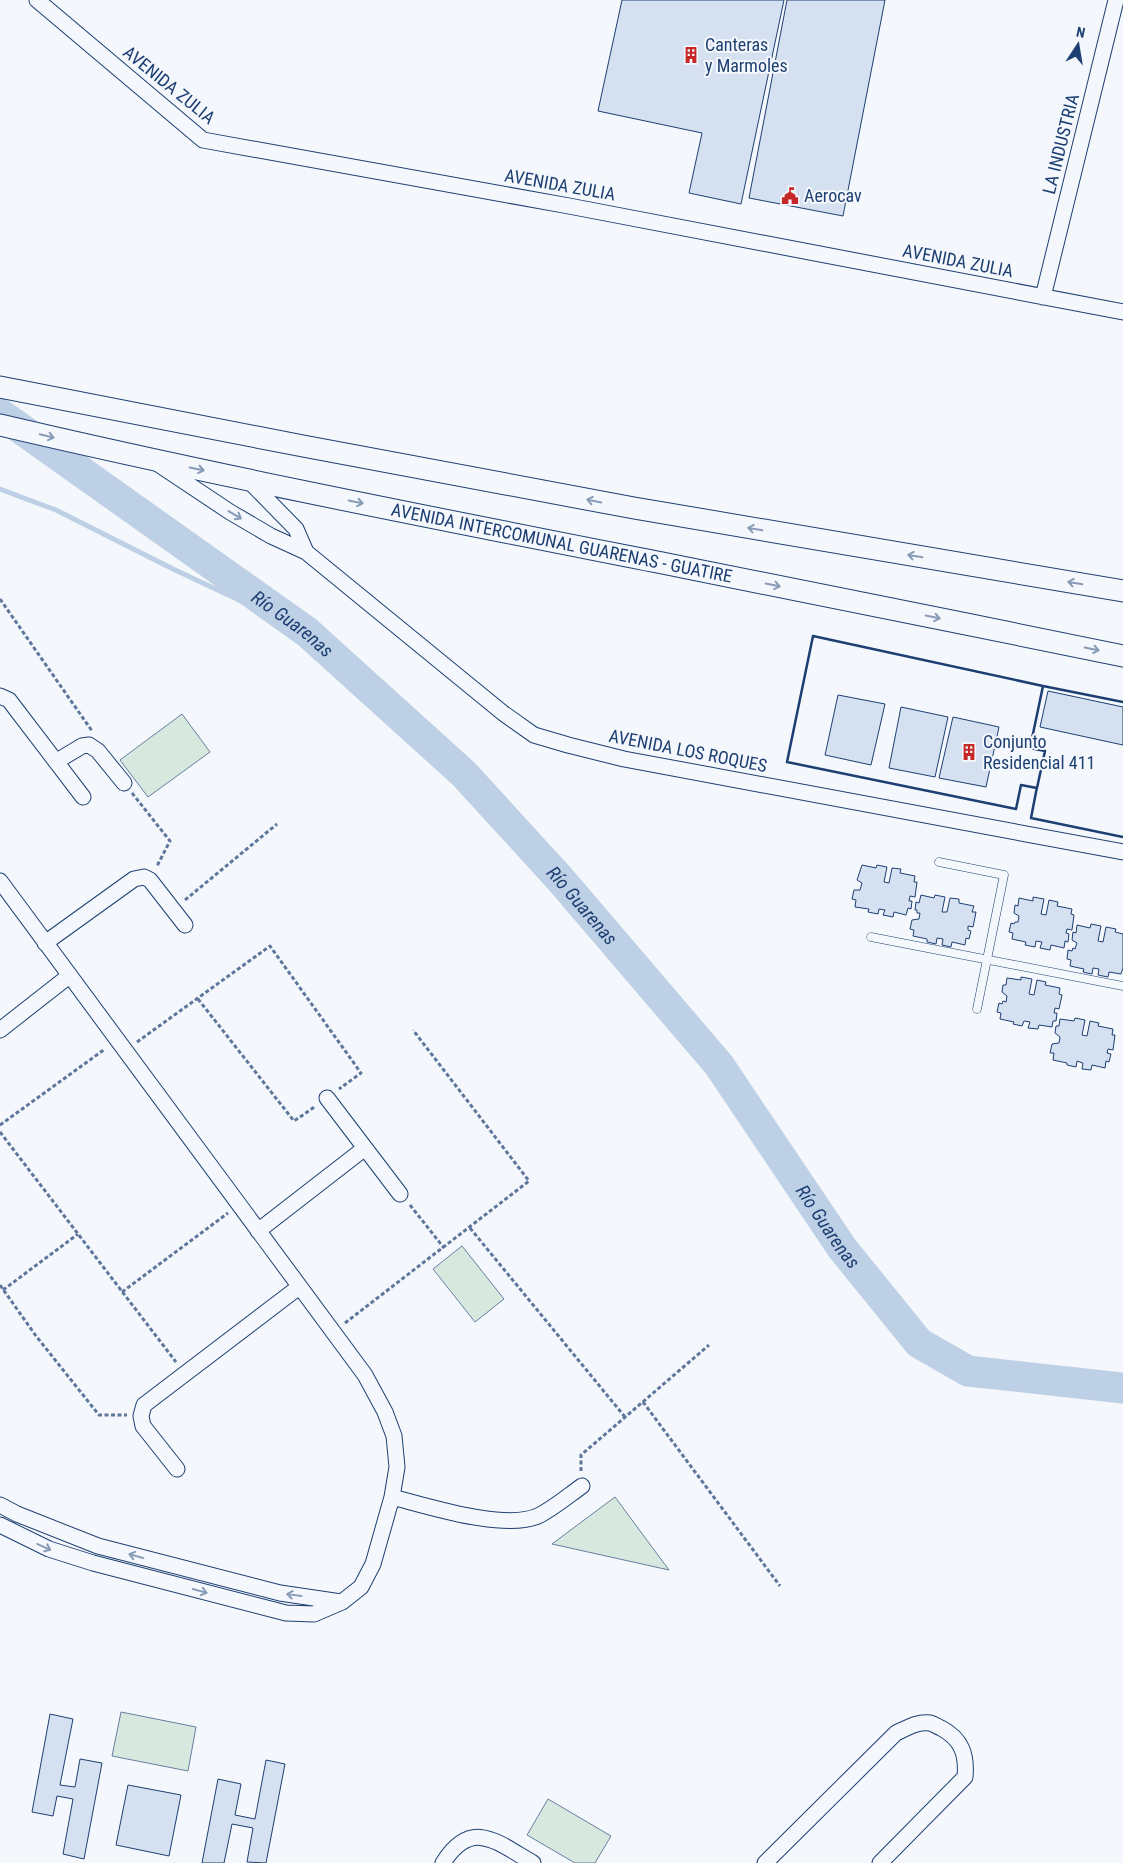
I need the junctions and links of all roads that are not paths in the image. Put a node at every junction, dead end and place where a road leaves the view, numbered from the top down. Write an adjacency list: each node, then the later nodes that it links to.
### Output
1 (37, 0): 3 (street, AVENIDA ZULIA)
2 (1116, 0): 3 (street, LA INDUSTRIA)
3 (1043, 297): 4 (street, AVENIDA ZULIA)
4 (1123, 312)
5 (0, 387): 10 (main road, one-way to 5)
6 (0, 425): 7 (main road, AVENIDA INTERCOMUNAL GUARENAS - GUATIRE, one-way to 7)
7 (151, 459): 8 (main road, AVENIDA INTERCOMUNAL GUARENAS - GUATIRE, one-way to 8); 9 (street, AVENIDA LOS ROQUES, one-way to 9)
8 (248, 479): 9 (street, AVENIDA LOS ROQUES); 11 (main road, AVENIDA INTERCOMUNAL GUARENAS - GUATIRE, one-way to 11)
9 (306, 552): 16 (street, AVENIDA LOS ROQUES)
10 (1123, 592)
11 (1123, 656)
12 (0, 696): 13 (street)
13 (56, 761): 14 (street); 15 (street)
14 (124, 783)
15 (83, 797)
16 (1123, 852)
17 (940, 862): 22 (lane)
18 (0, 881): 21 (street)
19 (185, 924): 21 (street)
20 (871, 937): 22 (lane)
21 (45, 943): 23 (street)
22 (987, 960): 24 (lane); 25 (lane)
23 (69, 976): 26 (street); 30 (street)
24 (1123, 986)
25 (977, 1009)
26 (0, 1030)
27 (327, 1098): 28 (street)
28 (366, 1148): 29 (street); 30 (street)
29 (400, 1194)
30 (258, 1231): 31 (street)
31 (299, 1287): 32 (street); 34 (street)
32 (177, 1469)
33 (582, 1486): 34 (street)
34 (392, 1497): 37 (street)
35 (0, 1505): 37 (street, one-way to 35)
36 (0, 1525): 37 (street, one-way to 37)
37 (342, 1602)
38 (443, 1863): 39 (street)
39 (533, 1863)
40 (764, 1863): 41 (street)
41 (880, 1863)

